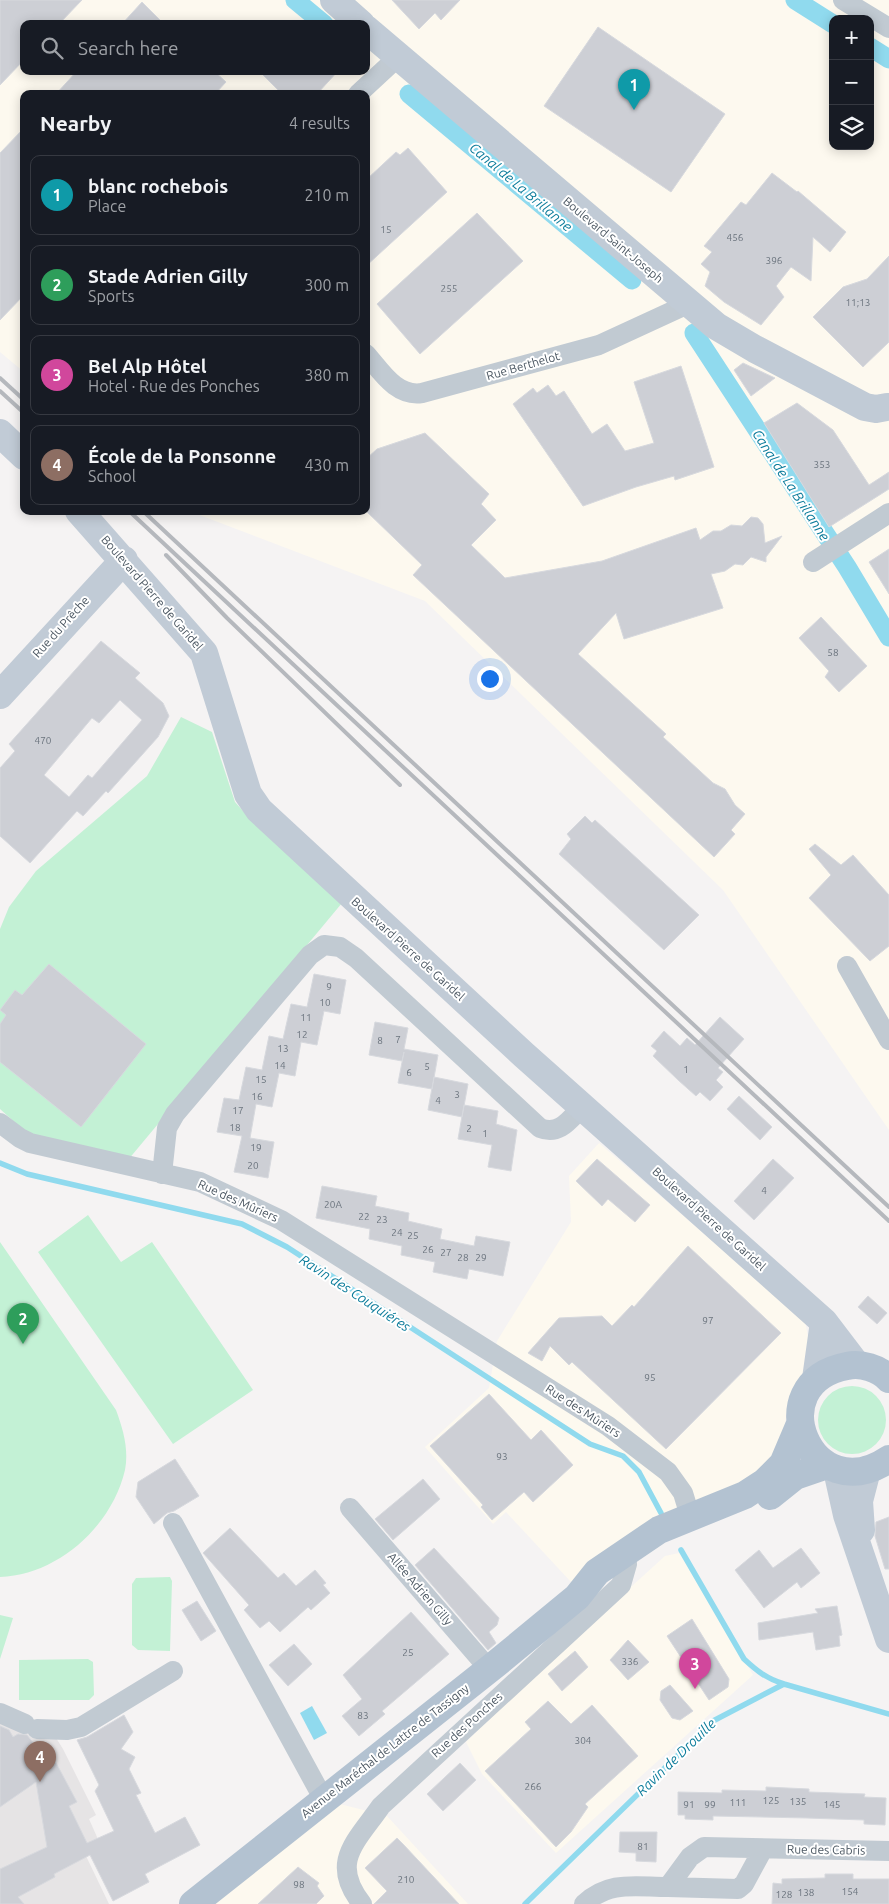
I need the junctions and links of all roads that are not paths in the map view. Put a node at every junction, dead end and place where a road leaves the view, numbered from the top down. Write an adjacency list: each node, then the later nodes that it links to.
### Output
1 (334, 0): 3 (street)
2 (843, 0): 4 (street)
3 (356, 20)
4 (889, 28)
5 (370, 32): 6 (street, Boulevard Saint-Joseph)
6 (398, 57): 7 (street); 8 (street, Boulevard Saint-Joseph)
7 (362, 90)
8 (688, 304): 9 (street, Rue Berthelot); 10 (street, Boulevard Saint-Joseph)
9 (370, 358)
10 (888, 407)
11 (0, 433): 12 (street)
12 (20, 452)
13 (889, 514): 15 (street)
14 (83, 515): 16 (street, Boulevard Pierre de Garidel)
15 (826, 553)
16 (124, 560): 17 (street, Rue du Prêche); 20 (street, Boulevard Pierre de Garidel)
17 (0, 695)
18 (847, 966): 19 (street)
19 (889, 1040)
20 (583, 1106): 22 (street); 23 (street, Boulevard Pierre de Garidel)
21 (0, 1122): 22 (street, Rue des Mûriers)
22 (162, 1174): 31 (street, Rue des Mûriers)
23 (824, 1322): 24 (street, Boulevard Pierre de Garidel); 25 (street)
24 (856, 1364): 25 (main road); 26 (main road)
25 (816, 1379): 27 (main road)
26 (889, 1379)
27 (800, 1424): 29 (main road); 31 (main road, Avenue Maréchal de Lattre de Tassigny)
28 (878, 1464): 29 (main road); 33 (street)
29 (832, 1467): 33 (street); 34 (main road, Avenue Maréchal de Lattre de Tassigny)
30 (350, 1508): 37 (street, Allée Adrien Gilly)
31 (690, 1516): 35 (main road, Avenue Maréchal de Lattre de Tassigny)
32 (173, 1523): 40 (street)
33 (863, 1561): 36 (street)
34 (627, 1564): 35 (main road, Avenue Maréchal de Lattre de Tassigny); 45 (street, Rue des Ponches)
35 (576, 1597): 37 (main road, Avenue Maréchal de Lattre de Tassigny)
36 (889, 1638)
37 (489, 1669): 40 (main road, Avenue Maréchal de Lattre de Tassigny)
38 (173, 1671): 39 (street)
39 (0, 1713)
40 (324, 1800): 44 (main road, Avenue Maréchal de Lattre de Tassigny)
41 (763, 1849): 42 (street, Rue des Cabris); 43 (street, Rue des Cabris); 43 (street)
42 (889, 1851)
43 (668, 1887): 46 (street)
44 (193, 1904)
45 (362, 1904)
46 (584, 1904)

